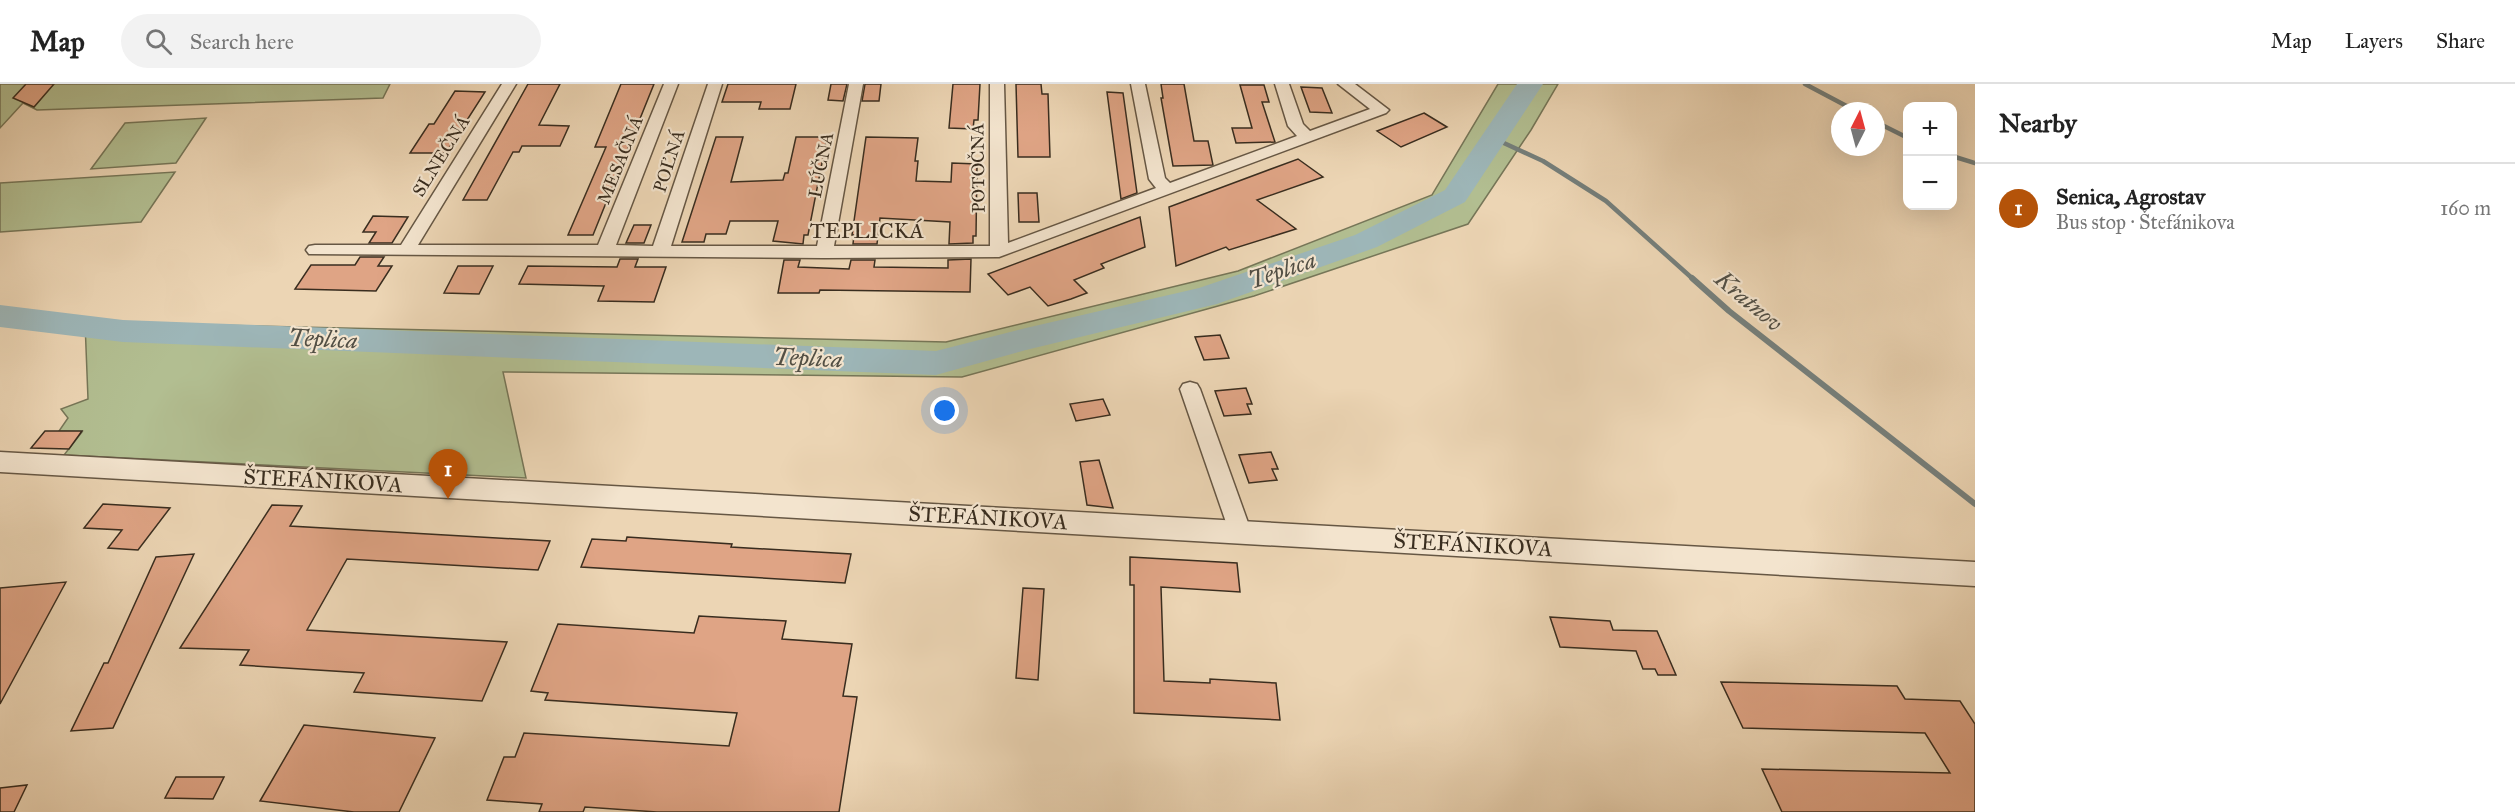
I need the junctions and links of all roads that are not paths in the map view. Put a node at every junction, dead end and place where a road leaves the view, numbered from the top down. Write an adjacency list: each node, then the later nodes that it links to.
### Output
1 (509, 84): 11 (street, SLNEČNÁ)
2 (671, 84): 14 (street, MESAČNÁ)
3 (715, 84): 13 (street, POĽNÁ)
4 (856, 84): 16 (street, LÚČNA)
5 (997, 84): 15 (street, POTOČNÁ)
6 (1138, 84): 10 (street)
7 (1282, 84): 9 (street)
8 (1345, 84): 9 (street, TEPLICKÁ)
9 (1307, 136): 10 (street, TEPLICKÁ)
10 (1166, 188): 15 (street, TEPLICKÁ)
11 (407, 249): 12 (street, TEPLICKÁ); 14 (street, TEPLICKÁ)
12 (315, 250)
13 (660, 250): 14 (street, TEPLICKÁ); 16 (street, TEPLICKÁ)
14 (605, 251)
15 (999, 252): 16 (street, TEPLICKÁ)
16 (824, 253)
17 (1190, 389): 19 (street)
18 (0, 462): 19 (street, ŠTEFÁNIKOVA)
19 (1240, 531): 20 (street, ŠTEFÁNIKOVA)
20 (1975, 574)

